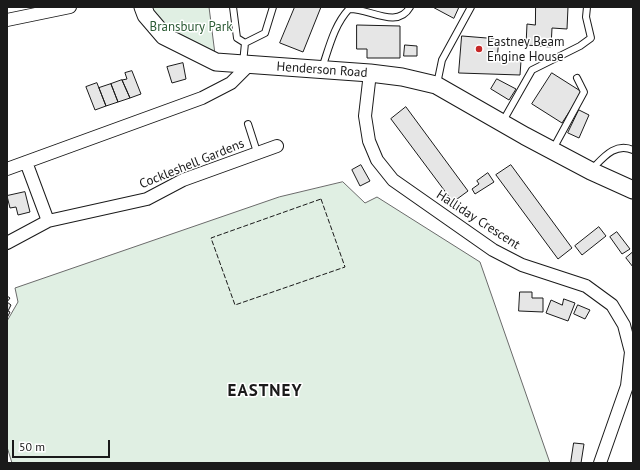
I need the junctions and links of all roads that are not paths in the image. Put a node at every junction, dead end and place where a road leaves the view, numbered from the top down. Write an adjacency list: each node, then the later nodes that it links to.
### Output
1 (70, 7): 8 (street)
2 (143, 7): 10 (street, Henderson Road)
3 (233, 7): 9 (lane)
4 (273, 7): 9 (lane)
5 (410, 7): 11 (lane)
6 (471, 7): 14 (lane)
7 (587, 7): 15 (lane)
8 (7, 20)
9 (245, 43): 10 (lane)
10 (247, 64): 11 (street, Henderson Road); 21 (street)
11 (322, 70): 12 (street, Henderson Road)
12 (370, 73): 14 (street, Henderson Road); 27 (street, Halliday Crescent)
13 (577, 78): 18 (lane)
14 (436, 85): 15 (street, Henderson Road)
15 (502, 123): 18 (street, Henderson Road)
16 (248, 124): 20 (lane)
17 (277, 146): 20 (street, Cockleshell Gardens)
18 (552, 150): 23 (street, Henderson Road)
19 (633, 150): 23 (lane)
20 (257, 152): 25 (street, Cockleshell Gardens)
21 (26, 162): 22 (street); 25 (street)
22 (7, 169)
23 (590, 170): 24 (street, Henderson Road)
24 (633, 190)
25 (48, 221): 26 (street, Cockleshell Gardens)
26 (7, 243)
27 (600, 463)

